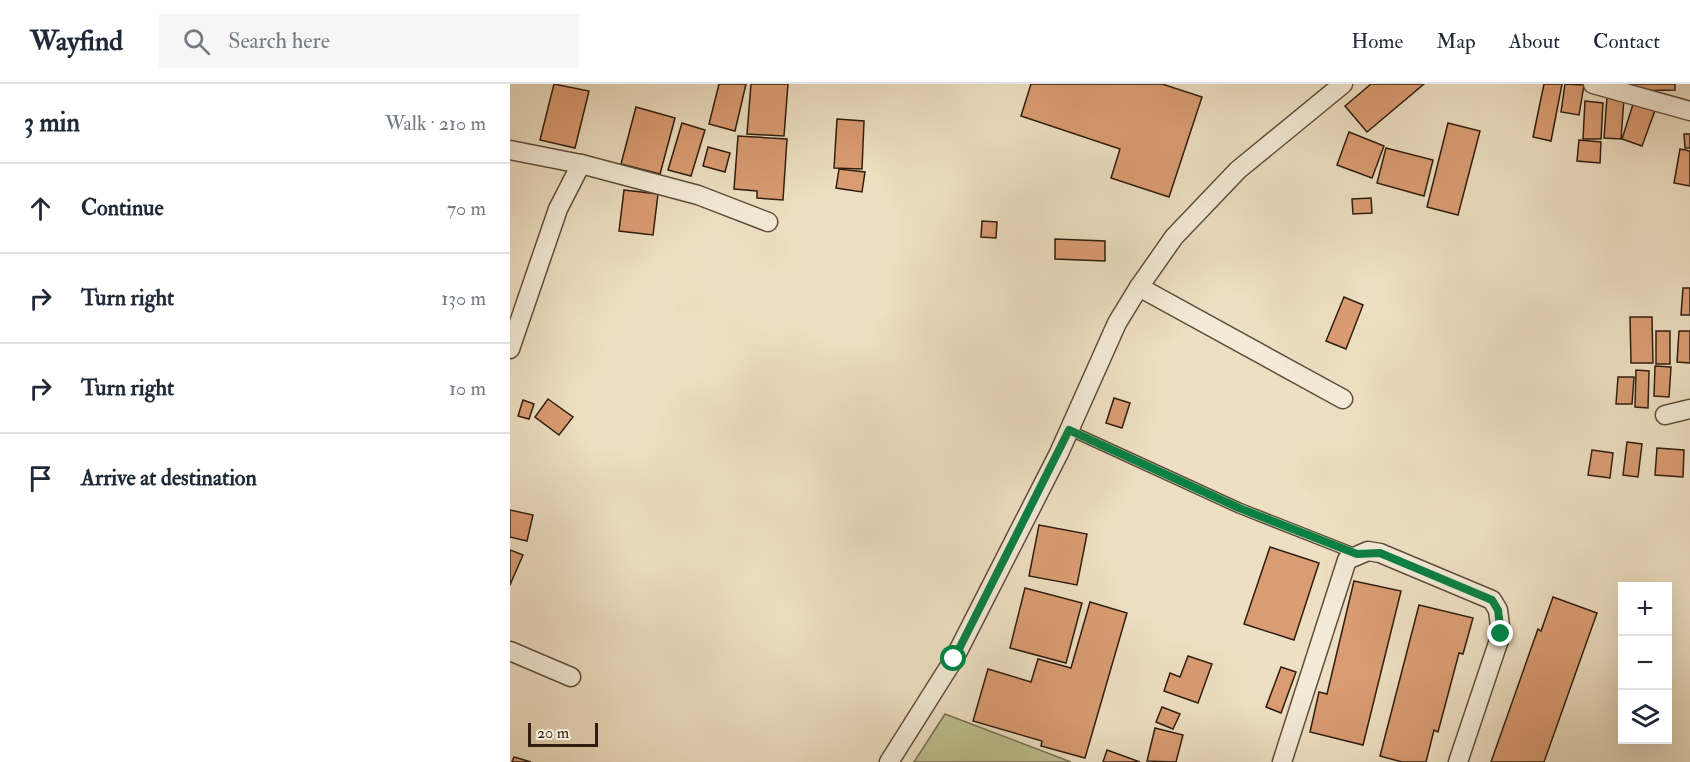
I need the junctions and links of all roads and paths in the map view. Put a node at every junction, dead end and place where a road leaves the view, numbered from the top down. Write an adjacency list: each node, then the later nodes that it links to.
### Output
1 (1343, 84): 7 (street)
2 (1593, 84): 3 (street)
3 (1690, 111)
4 (510, 150): 5 (street)
5 (581, 164): 6 (street); 8 (street)
6 (768, 222)
7 (1139, 287): 9 (street); 12 (street)
8 (510, 349)
9 (1343, 399)
10 (1690, 408): 11 (street)
11 (1665, 415)
12 (1069, 430): 13 (lane); 16 (street)
13 (1357, 554): 17 (street); 18 (street)
14 (510, 651): 15 (street)
15 (571, 677)
16 (889, 762)
17 (1281, 762)
18 (1458, 762)

